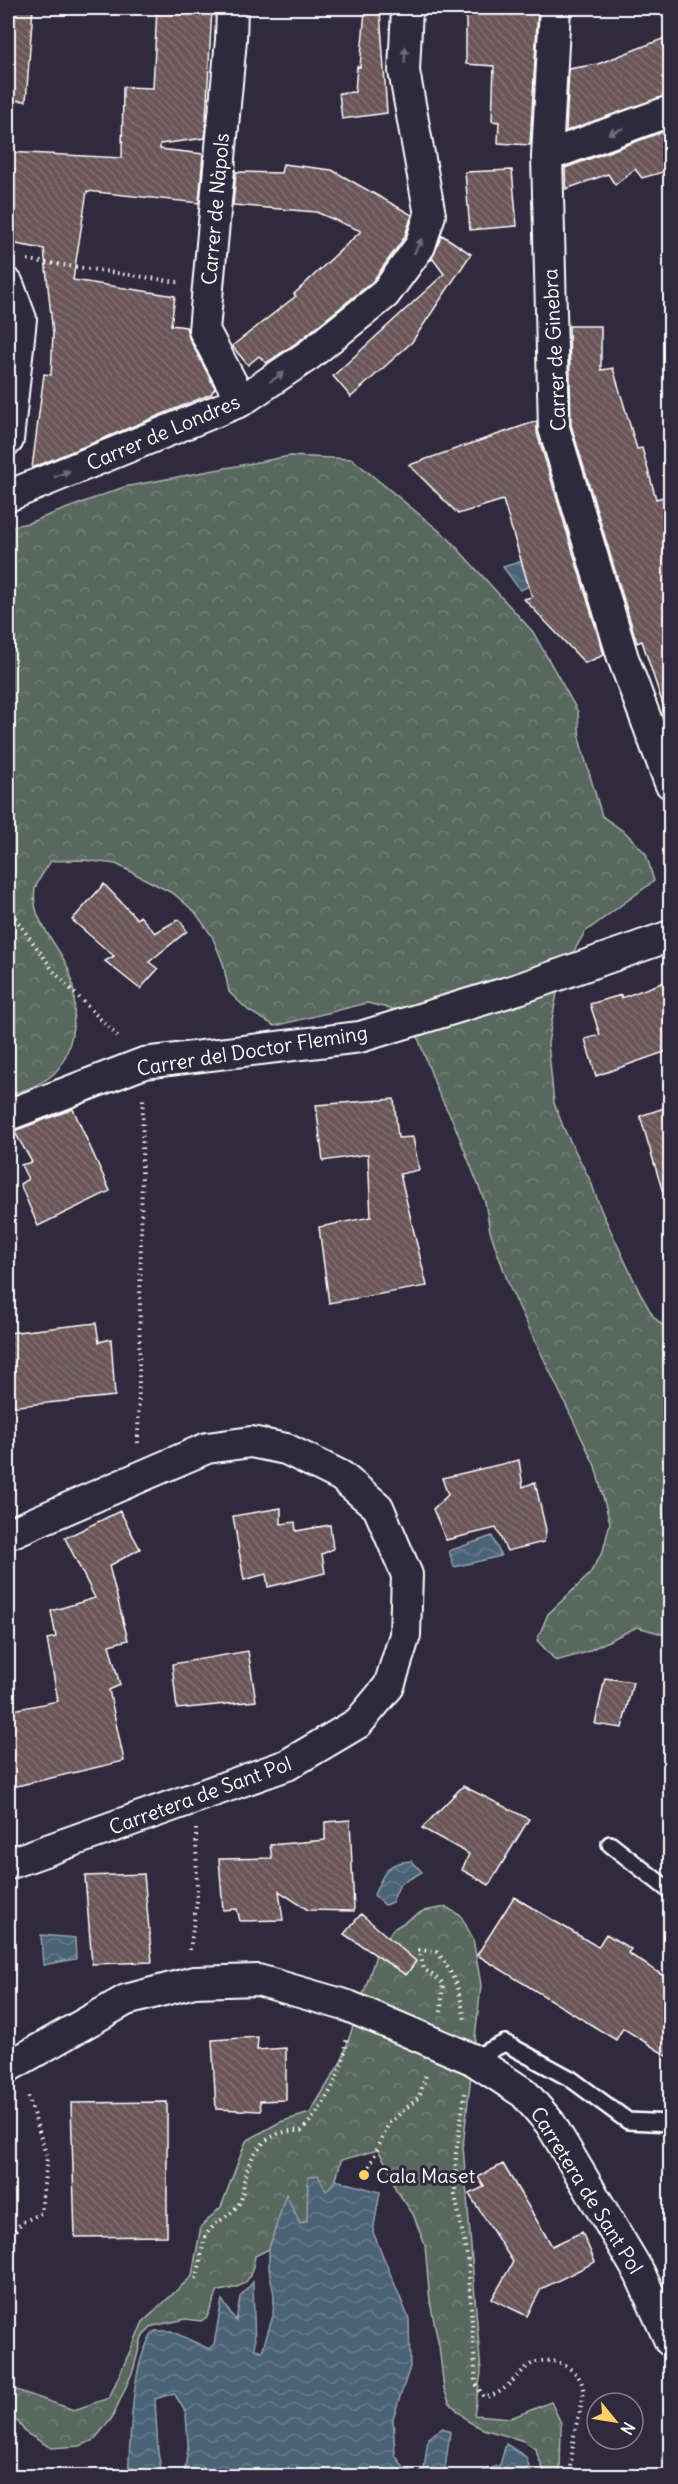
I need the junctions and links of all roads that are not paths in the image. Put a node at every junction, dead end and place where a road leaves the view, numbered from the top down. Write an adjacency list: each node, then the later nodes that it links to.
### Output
1 (231, 8): 7 (street, Carrer de Nàpols)
2 (407, 8): 7 (street, Carrer de Londres, one-way to 2)
3 (555, 8): 5 (street, Carrer de Ginebra)
4 (670, 111): 5 (street, one-way to 5)
5 (548, 156): 10 (street, Carrer de Ginebra)
6 (13, 271): 8 (street)
7 (241, 401): 9 (street, Carrer de Londres, one-way to 7)
8 (8, 440)
9 (8, 496)
10 (670, 783)
11 (670, 936): 12 (street, Carrer del Doctor Fleming)
12 (8, 1116)
13 (8, 1534): 15 (street, Carretera de Sant Pol)
14 (610, 1844): 16 (lane)
15 (8, 1864)
16 (670, 1891)
17 (470, 2072): 18 (street, Carretera de Sant Pol, bridge); 19 (lane); 20 (street, Carretera de Sant Pol)
18 (16, 2076)
19 (670, 2123)
20 (670, 2342)

